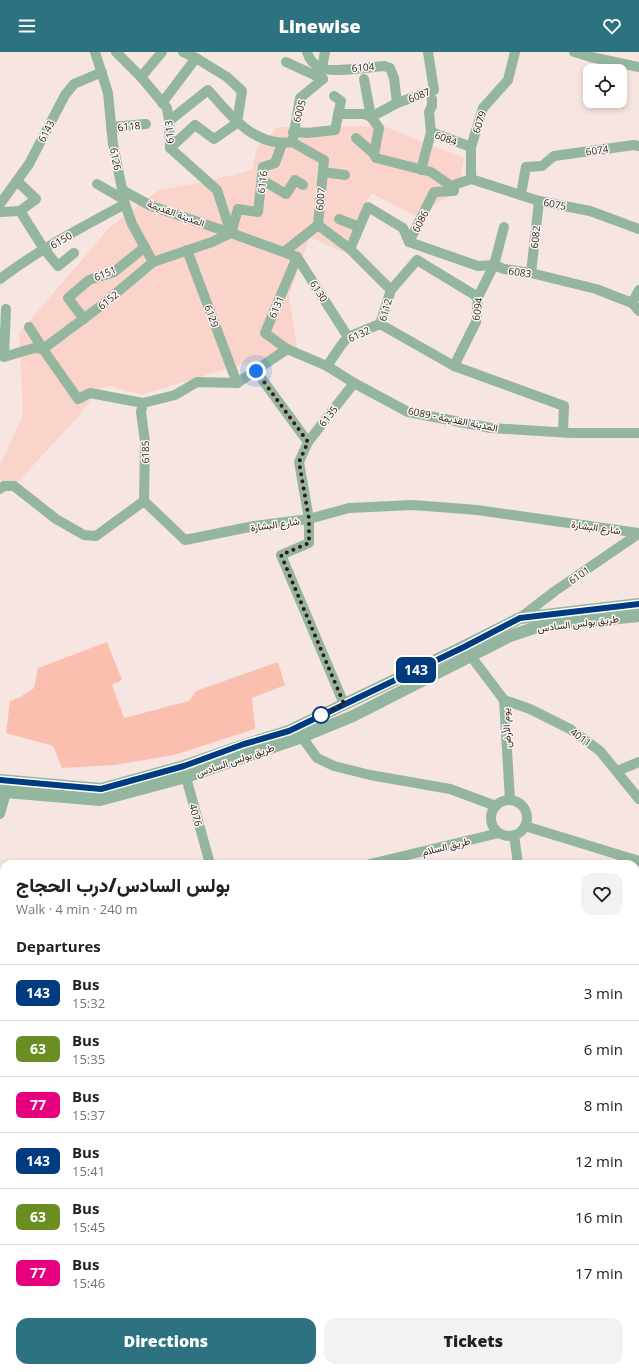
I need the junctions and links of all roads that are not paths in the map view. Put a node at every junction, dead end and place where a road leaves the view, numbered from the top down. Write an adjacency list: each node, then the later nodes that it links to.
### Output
1 (95, 52): 13 (street, 6126)
2 (116, 52): 15 (street, 6113)
3 (162, 52): 15 (street)
4 (183, 52): 10 (street)
5 (307, 52): 14 (street)
6 (325, 52): 14 (street)
7 (428, 52): 20 (street, 6087)
8 (515, 52): 32 (street, 6079)
9 (574, 52): 12 (street)
10 (196, 58): 19 (street); 24 (street)
11 (286, 62): 14 (street)
12 (634, 66)
13 (102, 72): 26 (street, 6126); 40 (street, 6143)
14 (322, 74): 20 (street, 6104); 30 (street, 6005)
15 (141, 77): 19 (street, 6113)
16 (364, 79): 22 (street)
17 (334, 96): 21 (street)
18 (432, 99): 27 (street, 6084)
19 (162, 103): 23 (street, 6113)
20 (397, 103): 22 (street, 6087)
21 (338, 114): 22 (street); 28 (street)
22 (371, 117): 35 (street)
23 (169, 121): 24 (street); 33 (street, 6113)
24 (237, 123): 30 (street); 33 (street)
25 (146, 124): 26 (street, 6118)
26 (111, 127): 46 (street, 6126)
27 (431, 132): 32 (street, 6084); 36 (street)
28 (308, 133): 30 (street); 34 (street)
29 (356, 138): 35 (street)
30 (289, 139): 34 (street, 6007); 41 (street, 6116)
31 (639, 146): 45 (street, 6074)
32 (471, 147): 39 (street, 6079)
33 (170, 148): 56 (street, 6113)
34 (310, 151): 37 (street, 6007)
35 (374, 154): 36 (street)
36 (421, 170): 44 (street)
37 (323, 172): 38 (street); 52 (street, 6007)
38 (345, 175)
39 (471, 179): 44 (street, 6086); 45 (street, 6075)
40 (17, 180): 48 (street, 6143); 49 (street)
41 (262, 180): 43 (street); 56 (street, 6116)
42 (97, 184): 46 (street, المدينة القديمة)
43 (303, 185)
44 (452, 186): 57 (street, 6086)
45 (521, 194): 47 (street, 6075)
46 (123, 197): 56 (street, المدينة القديمة); 58 (street, 6126); 59 (street, 6150)
47 (539, 201): 55 (street, 6075); 67 (street, 6082)
48 (0, 204)
49 (20, 211): 50 (street); 59 (street)
50 (0, 212)
51 (338, 219): 54 (street)
52 (318, 225): 60 (street, 6112); 62 (street)
53 (504, 227): 66 (street, 6094)
54 (359, 228): 57 (street, 6086); 60 (street, 6086)
55 (639, 230)
56 (231, 233): 61 (street, 6152); 62 (street)
57 (409, 242): 66 (street, 6083)
58 (145, 247): 65 (street, 6126); 75 (street, 6151)
59 (44, 249): 63 (street); 68 (street, 6150)
60 (350, 249): 69 (street, 6112)
61 (187, 250): 65 (street, 6152); 85 (street, 6129)
62 (284, 252): 64 (street)
63 (74, 253)
64 (297, 257): 78 (street, 6130); 79 (street, 6131)
65 (153, 262): 75 (street, 6152)
66 (494, 265): 67 (street, 6083); 71 (street, 6094)
67 (531, 273): 72 (street, 6083)
68 (0, 280)
69 (391, 290): 71 (street); 76 (street, 6112)
70 (639, 290): 72 (street)
71 (478, 297): 83 (street, 6094)
72 (632, 303): 74 (street, 6083)
73 (6, 309): 81 (street)
74 (639, 311)
75 (84, 319): 80 (street, 6152)
76 (380, 324): 78 (street, 6132); 83 (street, 6112)
77 (29, 327): 80 (street)
78 (348, 337): 82 (street, 6132)
79 (287, 348): 82 (street, المدينة القديمة - 6089); 84 (street)
80 (42, 349): 81 (street); 87 (street)
81 (2, 356)
82 (327, 366): 86 (street, المدينة القديمة - 6089)
83 (454, 366): 88 (street, 6112)
84 (256, 371): 85 (street); 90 (street)
85 (237, 383): 87 (street)
86 (354, 383): 88 (street, المدينة القديمة - 6089); 90 (street, 6135)
87 (143, 403): 92 (street, 6185)
88 (563, 431): 89 (street, المدينة القديمة - 6089)
89 (639, 433)
90 (308, 442): 93 (street, 6135)
91 (0, 489): 92 (street)
92 (144, 501): 93 (street, شارع البشارة)
93 (309, 519): 94 (street, شارع البشارة); 101 (street, 6135)
94 (639, 534): 97 (street, 6101)
95 (639, 604): 97 (street, طريق بولس السادس)
96 (639, 616): 99 (street, طريق بولس السادس)
97 (520, 618): 98 (street, طريق بولس السادس)
98 (464, 647): 99 (street, يوم الأرض); 101 (street, طريق بولس السادس)
99 (472, 656): 100 (street, يوم الأرض); 103 (street, طريق بولس السادس)
100 (504, 700): 105 (street, 4011); 109 (street, يوم الأرض)
101 (344, 704): 102 (street, طريق بولس السادس)
102 (289, 731): 103 (street); 106 (street, طريق بولس السادس)
103 (302, 737): 106 (street, طريق بولس السادس); 110 (street)
104 (639, 762): 105 (street)
105 (617, 771): 108 (street, 4011)
106 (185, 772): 107 (street, طريق بولس السادس); 115 (street, 4076)
107 (4, 785): 111 (street)
108 (639, 799)
109 (510, 800): 110 (street); 112 (street)
110 (496, 806): 113 (street)
111 (0, 814)
112 (525, 826): 114 (street); 118 (street)
113 (499, 833): 114 (street); 116 (street, طريق السلام)
114 (514, 835): 117 (street)
115 (209, 860)
116 (387, 860)
117 (517, 860)
118 (636, 860)

